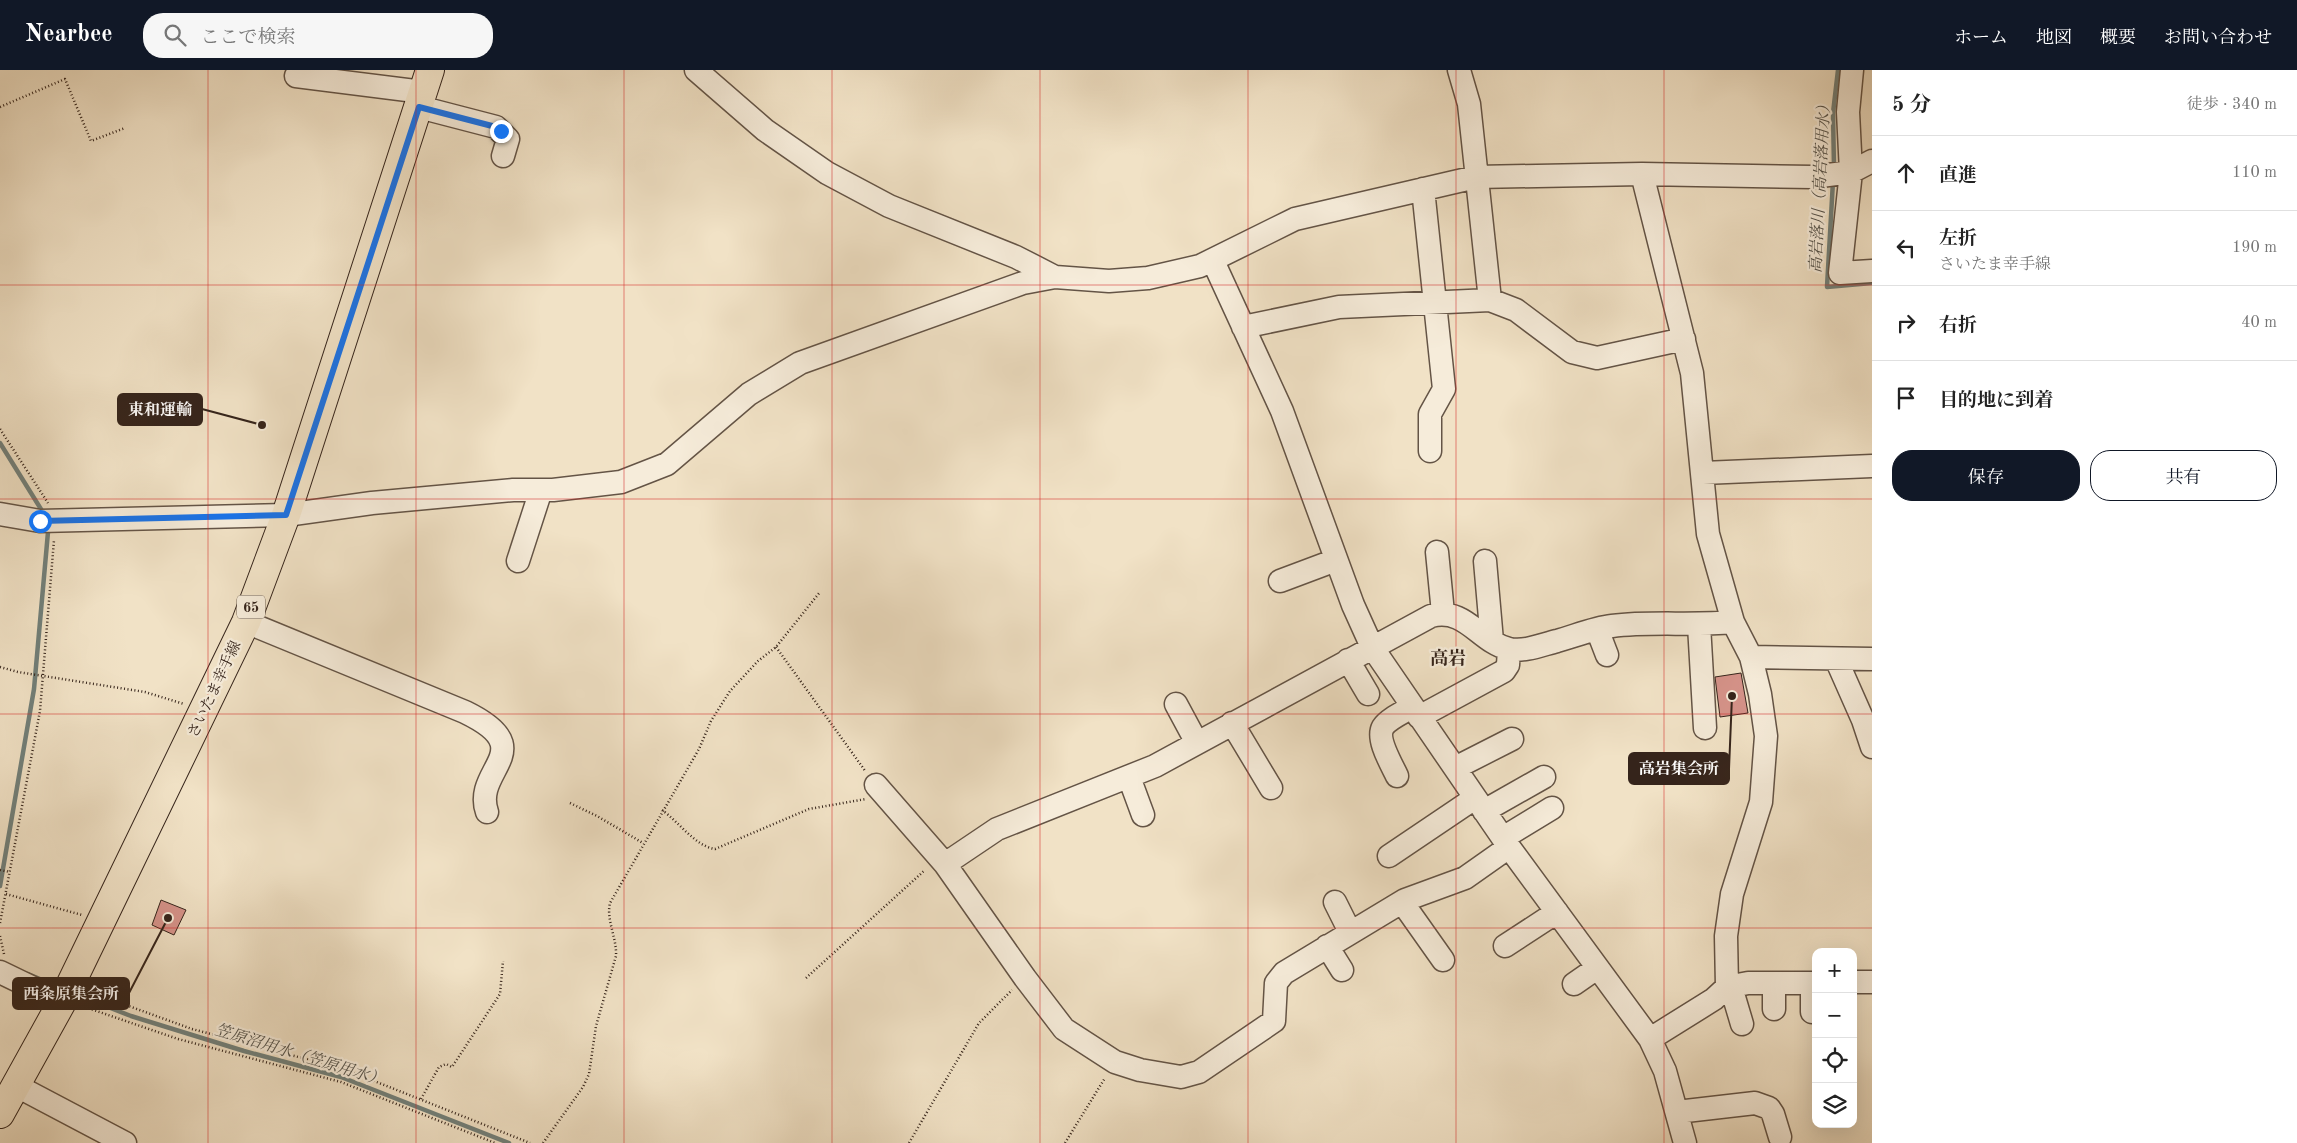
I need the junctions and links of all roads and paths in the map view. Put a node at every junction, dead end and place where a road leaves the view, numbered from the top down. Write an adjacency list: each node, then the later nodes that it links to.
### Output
1 (696, 70): 16 (street)
2 (1459, 70): 12 (street)
3 (1852, 70): 10 (street)
4 (296, 76): 5 (street)
5 (424, 90): 8 (street); 27 (main road, さいたま幸手線 / 65)
6 (0, 107): 7 (path)
7 (125, 128)
8 (503, 156)
9 (1872, 162): 10 (street)
10 (1851, 172): 11 (street); 15 (street)
11 (1642, 174): 12 (street); 20 (street)
12 (1476, 177): 13 (street); 17 (street)
13 (1423, 189): 14 (street); 18 (street)
14 (1213, 261): 16 (street); 19 (street)
15 (1872, 270)
16 (1055, 277): 25 (street)
17 (1490, 300): 18 (street); 20 (street)
18 (1436, 302): 19 (street); 22 (street)
19 (1243, 327): 31 (street)
20 (1684, 339): 24 (street)
21 (0, 429): 28 (path)
22 (1430, 450)
23 (1872, 466): 24 (street)
24 (1703, 473): 37 (street)
25 (541, 490): 27 (street); 30 (street)
26 (0, 514): 28 (street)
27 (286, 515): 28 (street); 36 (main road, さいたま幸手線 / 65)
28 (55, 520): 49 (path)
29 (1437, 552): 35 (street)
30 (518, 560)
31 (1336, 560): 33 (street); 42 (street)
32 (1485, 560): 40 (street)
33 (1280, 581)
34 (820, 592): 41 (path)
35 (1443, 613): 40 (street); 42 (street)
36 (246, 622): 52 (main road, さいたま幸手線 / 65); 69 (street)
37 (1733, 622): 38 (street); 44 (street)
38 (1699, 625): 39 (street); 55 (street)
39 (1597, 630): 40 (street); 43 (street)
40 (1500, 645): 53 (street)
41 (776, 647): 64 (path); 68 (path)
42 (1372, 647): 47 (street); 53 (street)
43 (1607, 655)
44 (1751, 657): 45 (street); 99 (street)
45 (1836, 659): 46 (street); 58 (street)
46 (1872, 659)
47 (1348, 660): 50 (street); 54 (street)
48 (0, 667): 49 (path)
49 (44, 676): 52 (path); 76 (path)
50 (1368, 694)
51 (1176, 704): 57 (street)
52 (204, 712): 81 (main road, さいたま幸手線 / 65)
53 (1416, 712): 59 (street); 60 (street)
54 (1232, 723): 57 (street); 63 (street)
55 (1704, 728)
56 (1512, 739): 59 (street)
57 (1197, 743): 62 (street)
58 (1872, 747)
59 (1455, 768): 66 (street)
60 (1397, 776)
61 (1544, 777): 66 (street)
62 (1129, 778): 70 (street); 74 (street)
63 (1271, 788)
64 (880, 790): 68 (path); 74 (street)
65 (570, 803): 72 (path)
66 (1480, 805): 71 (street); 73 (street)
67 (1552, 808): 71 (street)
68 (662, 810): 72 (path)
69 (487, 812)
70 (1143, 815)
71 (1506, 842): 79 (street); 80 (street)
72 (642, 843): 113 (path)
73 (1389, 856)
74 (942, 861): 92 (path); 93 (street)
75 (0, 870): 76 (path)
76 (10, 872): 77 (path)
77 (6, 894): 81 (path); 82 (path)
78 (1335, 902): 83 (street)
79 (1402, 902): 83 (street); 87 (street)
80 (1557, 912): 86 (street); 90 (street)
81 (101, 922): 100 (main road, さいたま幸手線 / 65)
82 (0, 923)
83 (1350, 932): 85 (street)
84 (0, 936): 89 (path)
85 (1327, 946): 91 (street); 104 (street)
86 (1504, 946)
87 (1443, 960)
88 (503, 961): 106 (path)
89 (2, 964): 100 (street)
90 (1597, 968): 98 (street); 103 (street)
91 (1342, 970)
92 (806, 978)
93 (1025, 978): 104 (street); 114 (path)
94 (1857, 982): 95 (street)
95 (1872, 982)
96 (1774, 983): 97 (street); 99 (street); 101 (street)
97 (1812, 983)
98 (1574, 984)
99 (1727, 987): 102 (street); 103 (street)
100 (71, 997): 105 (main road, さいたま幸手線 / 65); 106 (path); 111 (path)
101 (1774, 1009)
102 (1742, 1024)
103 (1650, 1039): 108 (street)
104 (1115, 1062): 115 (path)
105 (15, 1085): 107 (main road, さいたま幸手線 / 65); 110 (street)
106 (421, 1099): 112 (path)
107 (0, 1114)
108 (1680, 1126): 109 (street); 116 (street)
109 (1780, 1137)
110 (125, 1143)
111 (495, 1143)
112 (530, 1143)
113 (543, 1143)
114 (909, 1143)
115 (1065, 1143)
116 (1667, 1143)

